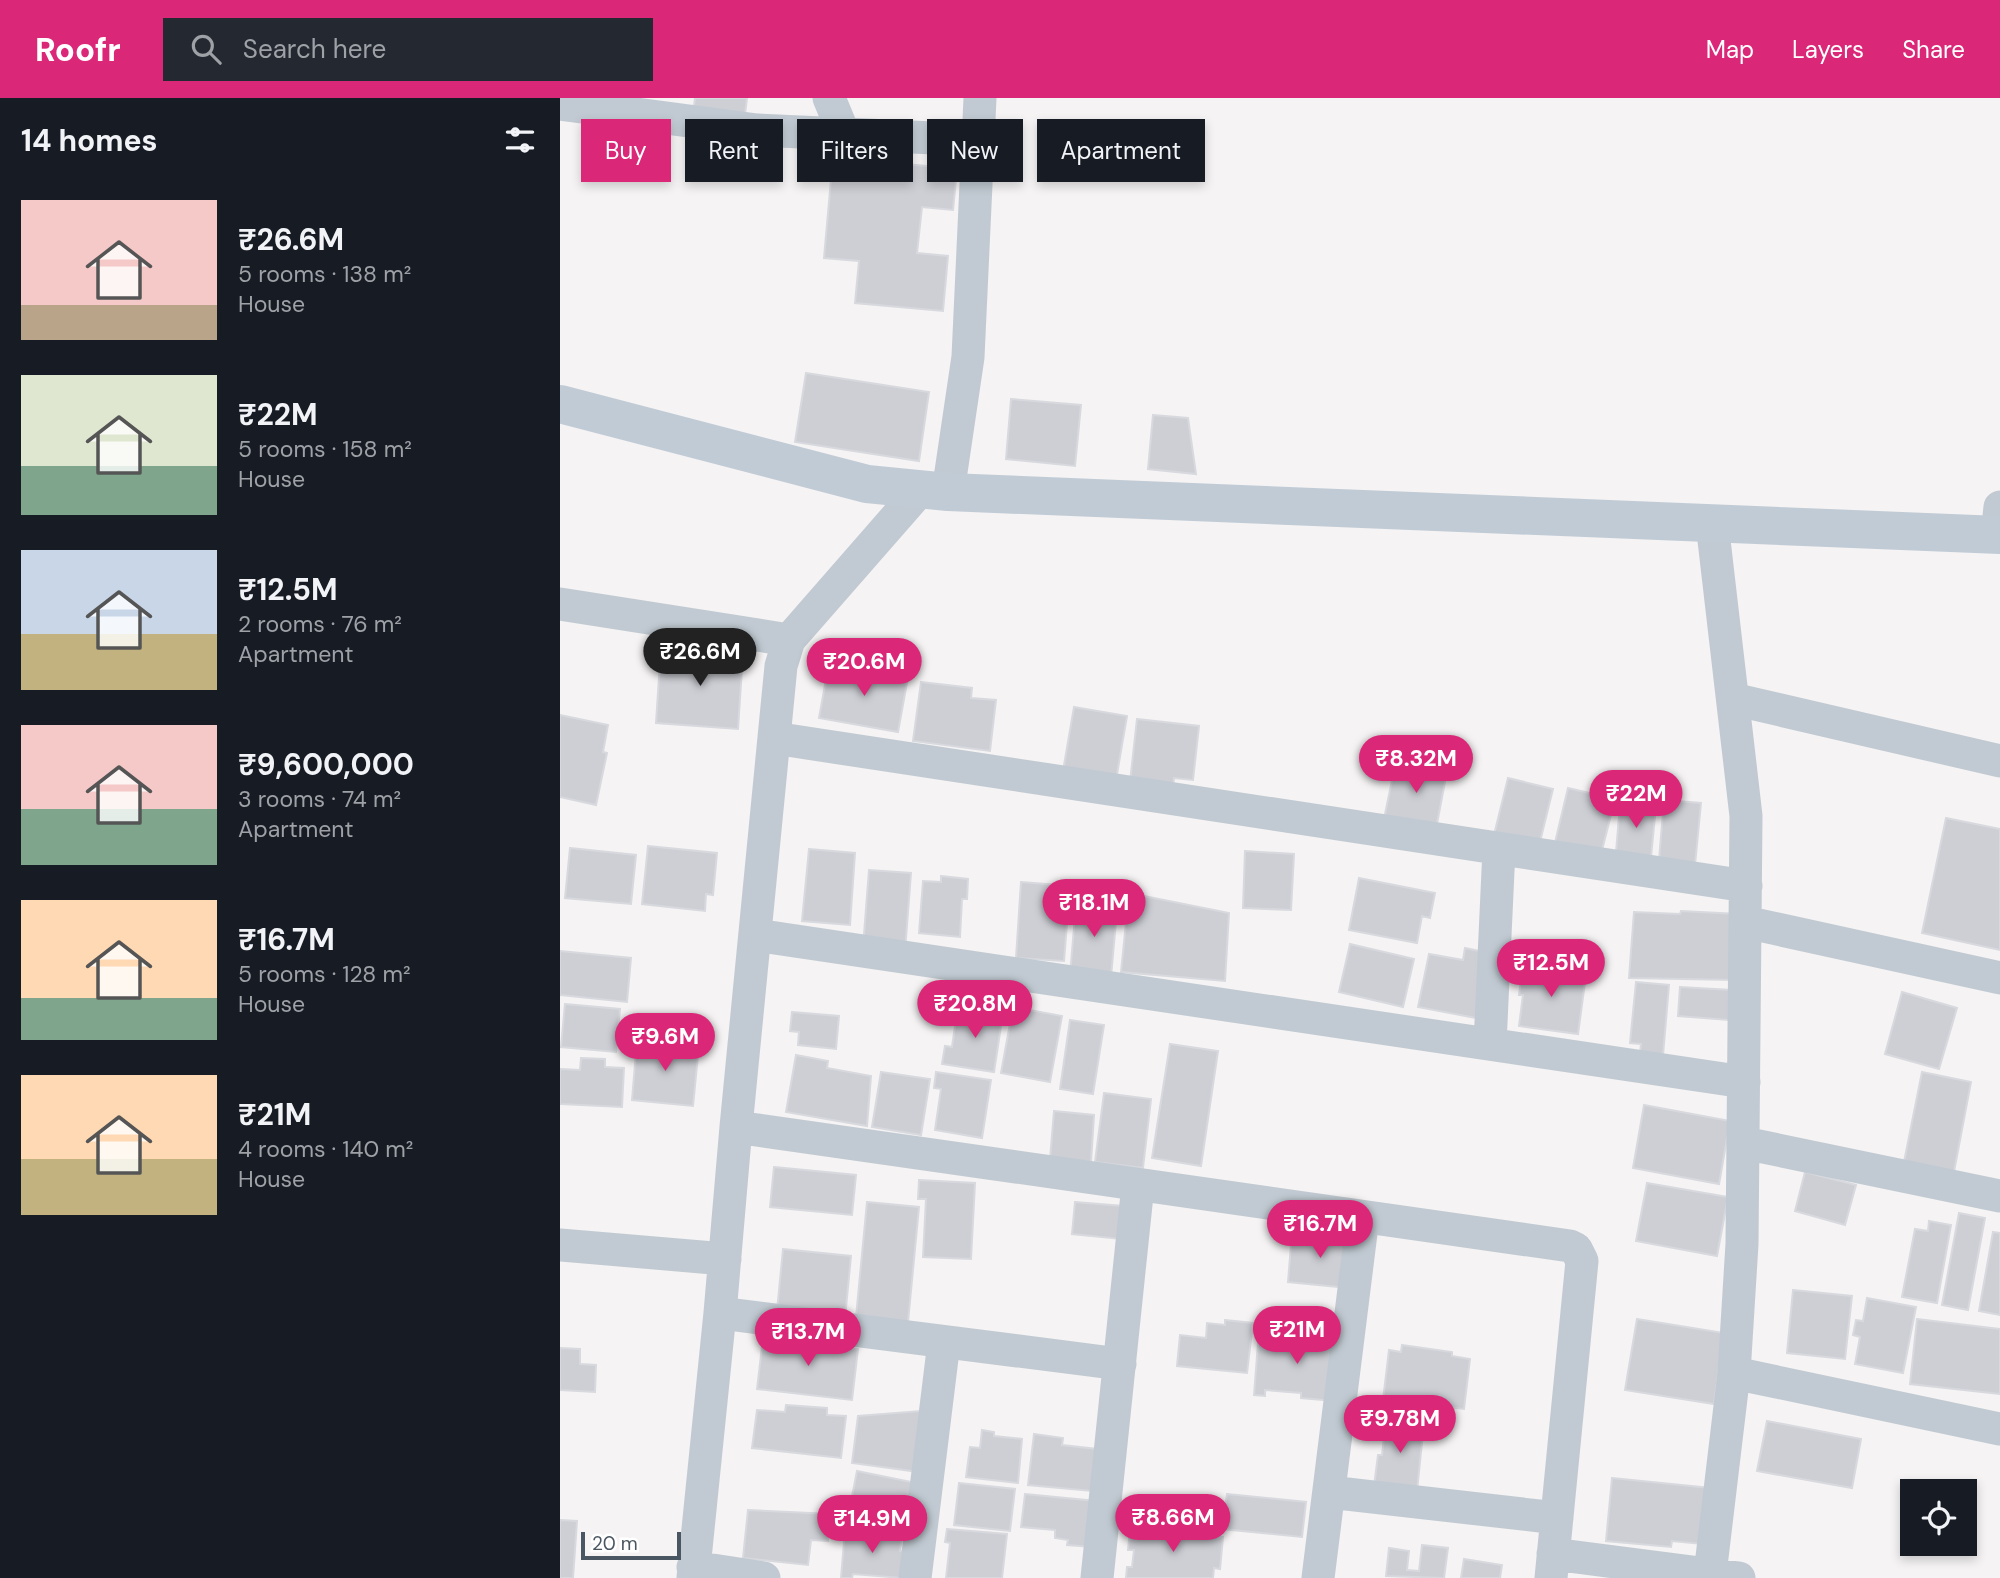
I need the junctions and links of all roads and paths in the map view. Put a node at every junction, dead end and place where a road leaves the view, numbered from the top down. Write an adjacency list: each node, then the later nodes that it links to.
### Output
1 (829, 98): 4 (street)
2 (979, 98): 5 (street)
3 (560, 104): 6 (street)
4 (838, 119)
5 (978, 119)
6 (797, 132)
7 (976, 182): 9 (street)
8 (560, 404): 9 (street)
9 (934, 491): 10 (street); 13 (street)
10 (1712, 523): 11 (street); 14 (street)
11 (1999, 525)
12 (560, 604): 13 (street)
13 (789, 640): 15 (street)
14 (1733, 699): 16 (street); 18 (street)
15 (774, 738): 17 (street); 20 (street)
16 (2000, 761)
17 (1499, 849): 18 (street); 22 (street)
18 (1746, 886): 19 (street)
19 (1745, 922): 21 (street); 23 (street)
20 (755, 935): 22 (street); 24 (street)
21 (2000, 978)
22 (1490, 1044): 23 (street)
23 (1744, 1082): 25 (street)
24 (736, 1127): 26 (street); 30 (street)
25 (1744, 1143): 27 (street); 34 (street)
26 (1138, 1185): 28 (street); 33 (street)
27 (2000, 1196)
28 (1363, 1217): 36 (street); 37 (street)
29 (560, 1245): 30 (street)
30 (725, 1259): 31 (street)
31 (720, 1312): 32 (street); 39 (street)
32 (944, 1342): 33 (street); 42 (street)
33 (1120, 1364): 43 (street)
34 (1734, 1373): 35 (street); 40 (street)
35 (2000, 1429)
36 (1329, 1493): 37 (street); 44 (street)
37 (1557, 1518): 38 (street)
38 (1552, 1566): 40 (street)
39 (693, 1573): 41 (street)
40 (1724, 1576)
41 (764, 1578)
42 (915, 1578)
43 (1097, 1578)
44 (1318, 1578)

